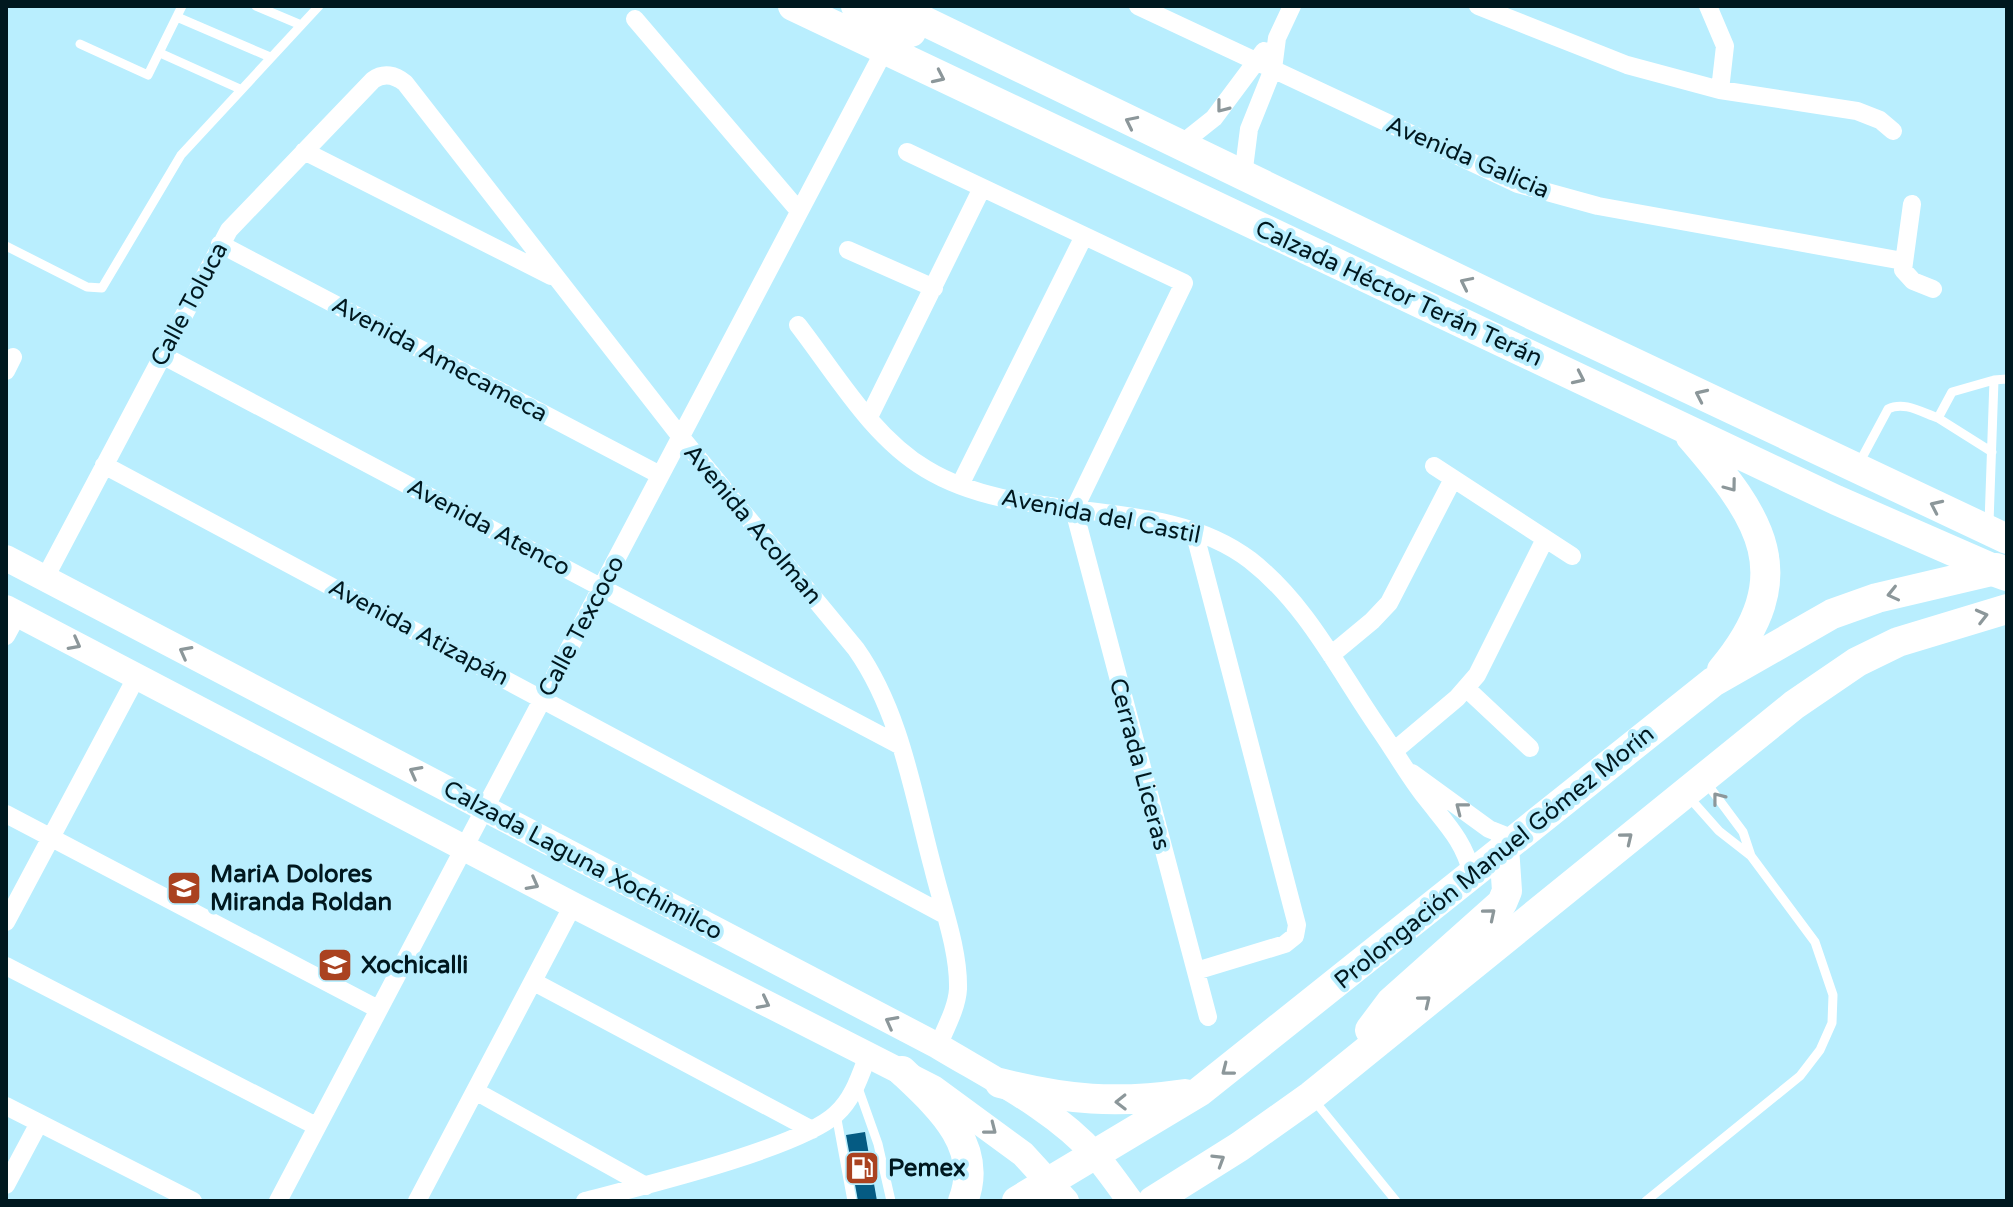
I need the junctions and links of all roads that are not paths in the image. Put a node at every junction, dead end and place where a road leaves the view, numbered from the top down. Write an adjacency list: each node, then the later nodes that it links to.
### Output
1 (182, 6): 11 (lane)
2 (256, 6): 13 (lane)
3 (319, 6): 13 (lane)
4 (793, 6): 17 (main road, Calzada Héctor Terán Terán)
5 (856, 6): 15 (main road)
6 (893, 6): 15 (main road, Calzada Héctor Terán Terán)
7 (1138, 6): 20 (street, Avenida Galicia)
8 (1292, 6): 14 (street)
9 (1478, 6): 24 (street)
10 (1708, 6): 24 (street)
11 (177, 17): 18 (lane); 19 (lane)
12 (635, 19): 34 (street)
13 (301, 25): 19 (lane)
14 (1277, 38): 20 (street); 21 (street)
15 (964, 41): 27 (main road, Calzada Héctor Terán Terán, one-way to 15)
16 (80, 44): 18 (lane)
17 (884, 51): 26 (main road, Calzada Héctor Terán Terán, one-way to 26); 34 (street, Calle Texcoco)
18 (160, 53): 23 (lane)
19 (270, 57): 23 (lane)
20 (1255, 60): 21 (street, Avenida Galicia); 27 (street, one-way to 27)
21 (1273, 69): 30 (street); 39 (street, Avenida Galicia)
22 (388, 75): 28 (street, Calle Toluca); 40 (street, Avenida Acolman)
23 (240, 89): 37 (lane)
24 (1720, 90): 25 (street)
25 (1893, 131)
26 (1073, 139): 32 (main road); 49 (main road, Calzada Héctor Terán Terán, one-way to 49)
27 (1180, 145): 30 (main road, Calzada Héctor Terán Terán)
28 (304, 151): 36 (street, Calle Toluca); 40 (street)
29 (907, 152): 31 (street)
30 (1243, 176): 32 (main road, Calzada Héctor Terán Terán)
31 (982, 188): 35 (street); 41 (street)
32 (1282, 194): 54 (main road, Calzada Héctor Terán Terán, one-way to 32)
33 (1912, 204): 39 (street)
34 (799, 211): 50 (street, Calle Texcoco)
35 (1084, 236): 57 (street); 58 (street)
36 (220, 244): 44 (street, Calle Toluca); 55 (street, Avenida Amecameca)
37 (6, 246)
38 (848, 250): 41 (street)
39 (1903, 261): 42 (street)
40 (557, 279): 50 (street, Avenida Acolman)
41 (934, 288): 47 (street)
42 (1933, 289)
43 (798, 325): 47 (street, Avenida del Castil)
44 (162, 355): 52 (street, Calle Toluca); 66 (street, Avenida Atenco)
45 (2007, 379): 46 (lane)
46 (1994, 380): 48 (lane); 51 (lane)
47 (869, 417): 57 (street, Avenida del Castil)
48 (1938, 418): 51 (lane); 54 (lane)
49 (1682, 426): 62 (main road, Calzada Héctor Terán Terán); 72 (main road, one-way to 72)
50 (680, 436): 55 (street, Calle Texcoco); 75 (street, Avenida Acolman)
51 (1992, 452): 62 (lane)
52 (104, 465): 65 (street, Calle Toluca); 74 (street, Avenida Atizapán)
53 (1434, 466): 56 (street)
54 (1856, 468): 62 (main road, Calzada Héctor Terán Terán, one-way to 54)
55 (660, 475): 66 (street, Calle Texcoco)
56 (1453, 479): 60 (street); 70 (street)
57 (960, 485): 58 (street, Avenida del Castil)
58 (1074, 510): 59 (street, Avenida del Castil); 91 (street, Cerrada Liceras)
59 (1194, 531): 70 (street, Avenida del Castil); 91 (street)
60 (1545, 539): 61 (street); 73 (street)
61 (1572, 556)
62 (2001, 556): 72 (main road, Prolongación Manuel Gómez Morín, one-way to 72)
63 (6, 558): 65 (main road, Calzada Laguna Xochimilco)
64 (6, 571): 69 (main road)
65 (45, 578): 69 (main road, Calzada Laguna Xochimilco)
66 (601, 587): 74 (street, Calle Texcoco); 75 (street, Avenida Atenco)
67 (2007, 609): 79 (main road, one-way to 67)
68 (10, 619): 71 (main road, Calzada Laguna Xochimilco, one-way to 71)
69 (125, 620): 80 (main road, Calzada Laguna Xochimilco, one-way to 69)
70 (1331, 655): 77 (street, Avenida del Castil)
71 (137, 676): 82 (street); 84 (main road, Calzada Laguna Xochimilco)
72 (1713, 682): 83 (main road, Prolongación Manuel Gómez Morín)
73 (1467, 689): 76 (street); 77 (street)
74 (543, 697): 80 (street, Calle Texcoco); 88 (street, Avenida Atizapán)
75 (901, 746): 88 (street, Avenida Acolman)
76 (1530, 748)
77 (1394, 751): 78 (street, Avenida del Castil)
78 (1410, 771): 83 (street, Avenida del Castil, one-way to 78); 86 (street, Avenida del Castil)
79 (1693, 784): 85 (lane); 85 (lane, one-way to 79); 97 (main road, one-way to 79)
80 (484, 808): 84 (street, Calle Texcoco); 95 (main road, Calzada Laguna Xochimilco, one-way to 80)
81 (6, 814): 82 (street)
82 (51, 837): 89 (street); 93 (street)
83 (1509, 843): 86 (main road, Prolongación Manuel Gómez Morín); 97 (main road, one-way to 83)
84 (464, 848): 87 (main road, Calzada Laguna Xochimilco, one-way to 87); 93 (street, Calle Texcoco)
85 (1751, 856): 125 (lane)
86 (1472, 874): 102 (main road, Prolongación Manuel Gómez Morín, one-way to 102)
87 (573, 905): 92 (street); 96 (main road, Calzada Laguna Xochimilco, one-way to 96)
88 (945, 915): 95 (street, Avenida Acolman)
89 (6, 922)
90 (6, 966): 107 (street)
91 (1196, 971): 94 (street, Cerrada Liceras)
92 (534, 982): 101 (street); 108 (street)
93 (378, 1009): 107 (street, Calle Texcoco)
94 (1208, 1017)
95 (938, 1046): 99 (main road, Calzada Laguna Xochimilco)
96 (868, 1055): 98 (main road, Calzada Laguna Xochimilco); 100 (street)
97 (1340, 1070): 103 (main road)
98 (902, 1071): 112 (main road, Calzada Laguna Xochimilco, one-way to 112); 120 (main road)
99 (1000, 1083): 102 (main road, one-way to 99); 109 (main road, Calzada Laguna Xochimilco)
100 (857, 1085): 105 (street); 119 (lane)
101 (477, 1092): 111 (street); 116 (street)
102 (1199, 1092): 109 (main road, Prolongación Manuel Gómez Morín)
103 (1311, 1096): 123 (main road, one-way to 103); 124 (lane)
104 (6, 1106): 106 (street)
105 (836, 1114): 108 (street); 118 (lane)
106 (39, 1123): 110 (street); 113 (street)
107 (316, 1126): 115 (street, Calle Texcoco)
108 (812, 1130): 111 (street)
109 (1095, 1155): 112 (main road, Prolongación Manuel Gómez Morín); 122 (main road, Calzada Laguna Xochimilco)
110 (6, 1185)
111 (646, 1186): 117 (street)
112 (1059, 1192): 121 (main road, Prolongación Manuel Gómez Morín)
113 (160, 1194): 114 (street)
114 (193, 1201)
115 (278, 1201)
116 (417, 1201)
117 (585, 1201)
118 (852, 1201)
119 (891, 1201)
120 (963, 1201)
121 (1017, 1201)
122 (1130, 1201)
123 (1153, 1201)
124 (1396, 1201)
125 (1646, 1201)

